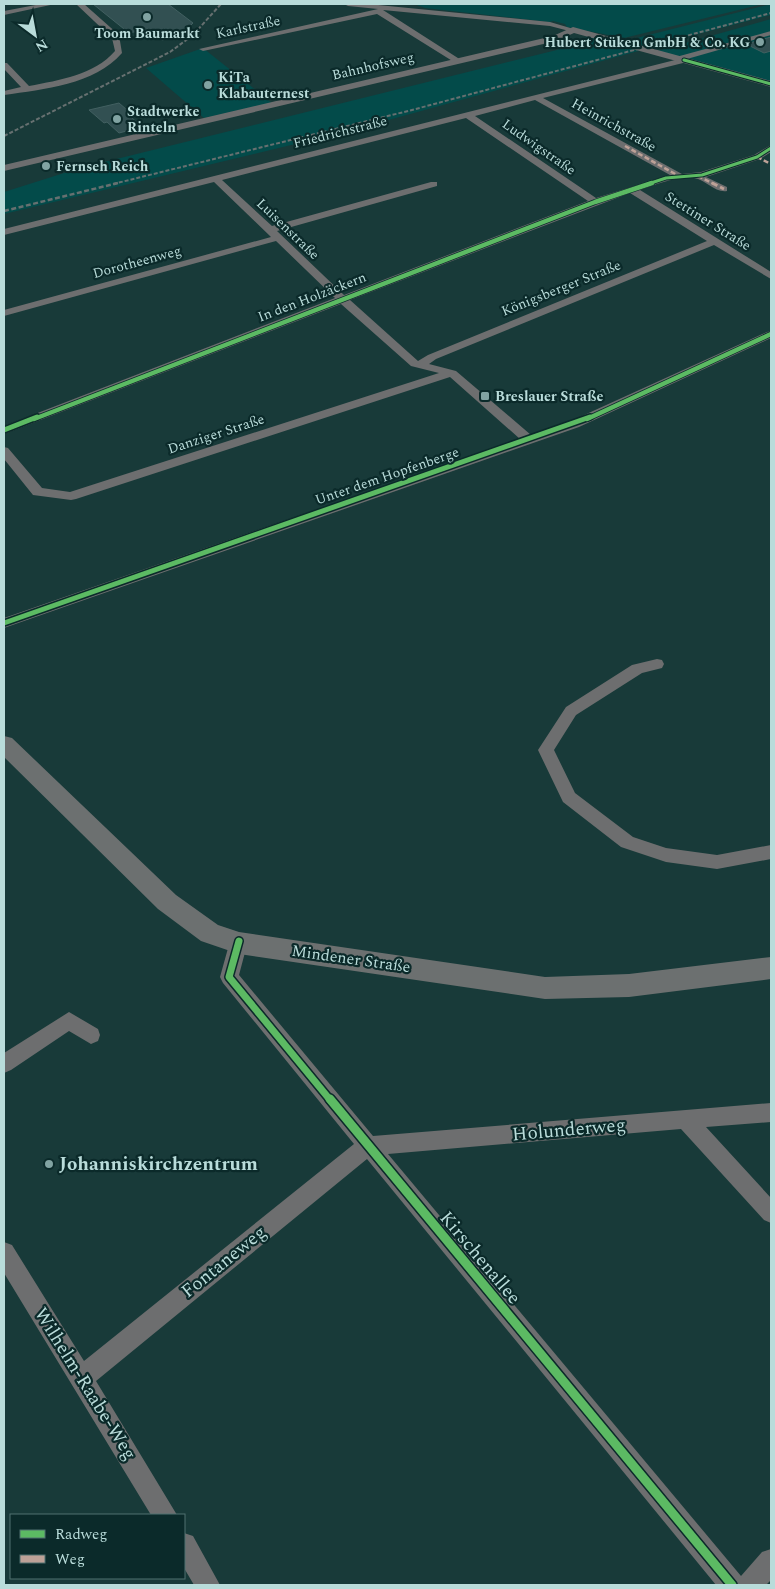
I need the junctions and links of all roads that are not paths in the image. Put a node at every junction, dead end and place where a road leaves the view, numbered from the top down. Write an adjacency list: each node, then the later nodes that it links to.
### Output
1 (51, 4): 5 (street)
2 (80, 4): 13 (street)
3 (348, 4): 4 (street)
4 (383, 10): 6 (street); 8 (street, Karlstraße); 9 (street)
5 (4, 13)
6 (573, 30): 9 (street, Bahnhofsweg); 10 (street)
7 (771, 33): 10 (street, Friedrichstraße)
8 (203, 49)
9 (456, 60): 20 (street, Bahnhofsweg)
10 (682, 60): 12 (street); 15 (street, Friedrichstraße)
11 (4, 65): 13 (street)
12 (771, 84)
13 (27, 88): 14 (street)
14 (4, 93)
15 (537, 98): 16 (street, Friedrichstraße); 21 (street, Heinrichstraße)
16 (468, 115): 23 (street, Friedrichstraße); 27 (street, Ludwigstraße)
17 (771, 148): 18 (street)
18 (758, 157): 19 (street); 22 (street)
19 (771, 164)
20 (4, 168)
21 (678, 176): 22 (street); 25 (street, In den Holzäckern)
22 (698, 176): 26 (street)
23 (215, 178): 28 (street, Friedrichstraße); 29 (street, Luisenstraße)
24 (434, 184): 29 (street)
25 (630, 190): 27 (street, In den Holzäckern); 30 (street, Stettiner Straße)
26 (724, 190)
27 (595, 202): 32 (street, In den Holzäckern)
28 (4, 232)
29 (274, 234): 32 (street, Luisenstraße); 33 (street, Dorotheenweg)
30 (714, 241): 31 (street, Stettiner Straße); 35 (street, Königsberger Straße)
31 (771, 276)
32 (342, 299): 35 (street); 37 (street, In den Holzäckern)
33 (4, 313)
34 (771, 334): 38 (street, Unter dem Hopfenberge)
35 (420, 365): 36 (street)
36 (452, 373): 38 (street); 39 (street, Danziger Straße)
37 (4, 430)
38 (529, 440): 40 (street, Unter dem Hopfenberge)
39 (4, 451)
40 (4, 623)
41 (657, 664): 43 (street)
42 (4, 744): 44 (main road, Mindener Straße)
43 (771, 852)
44 (239, 941): 45 (main road, Mindener Straße); 50 (street, Kirschenallee)
45 (771, 968)
46 (91, 1036): 47 (street)
47 (4, 1064)
48 (771, 1112): 49 (street, Holunderweg)
49 (686, 1120): 50 (street, Holunderweg); 51 (street)
50 (367, 1146): 53 (street, Fontaneweg); 58 (street, Kirschenallee)
51 (771, 1213)
52 (4, 1253): 53 (street, Wilhelm-Raabe-Weg)
53 (81, 1378): 54 (street, Wilhelm-Raabe-Weg)
54 (164, 1514)
55 (185, 1548): 57 (street)
56 (771, 1561): 59 (street)
57 (208, 1585)
58 (732, 1585)
59 (750, 1585)

